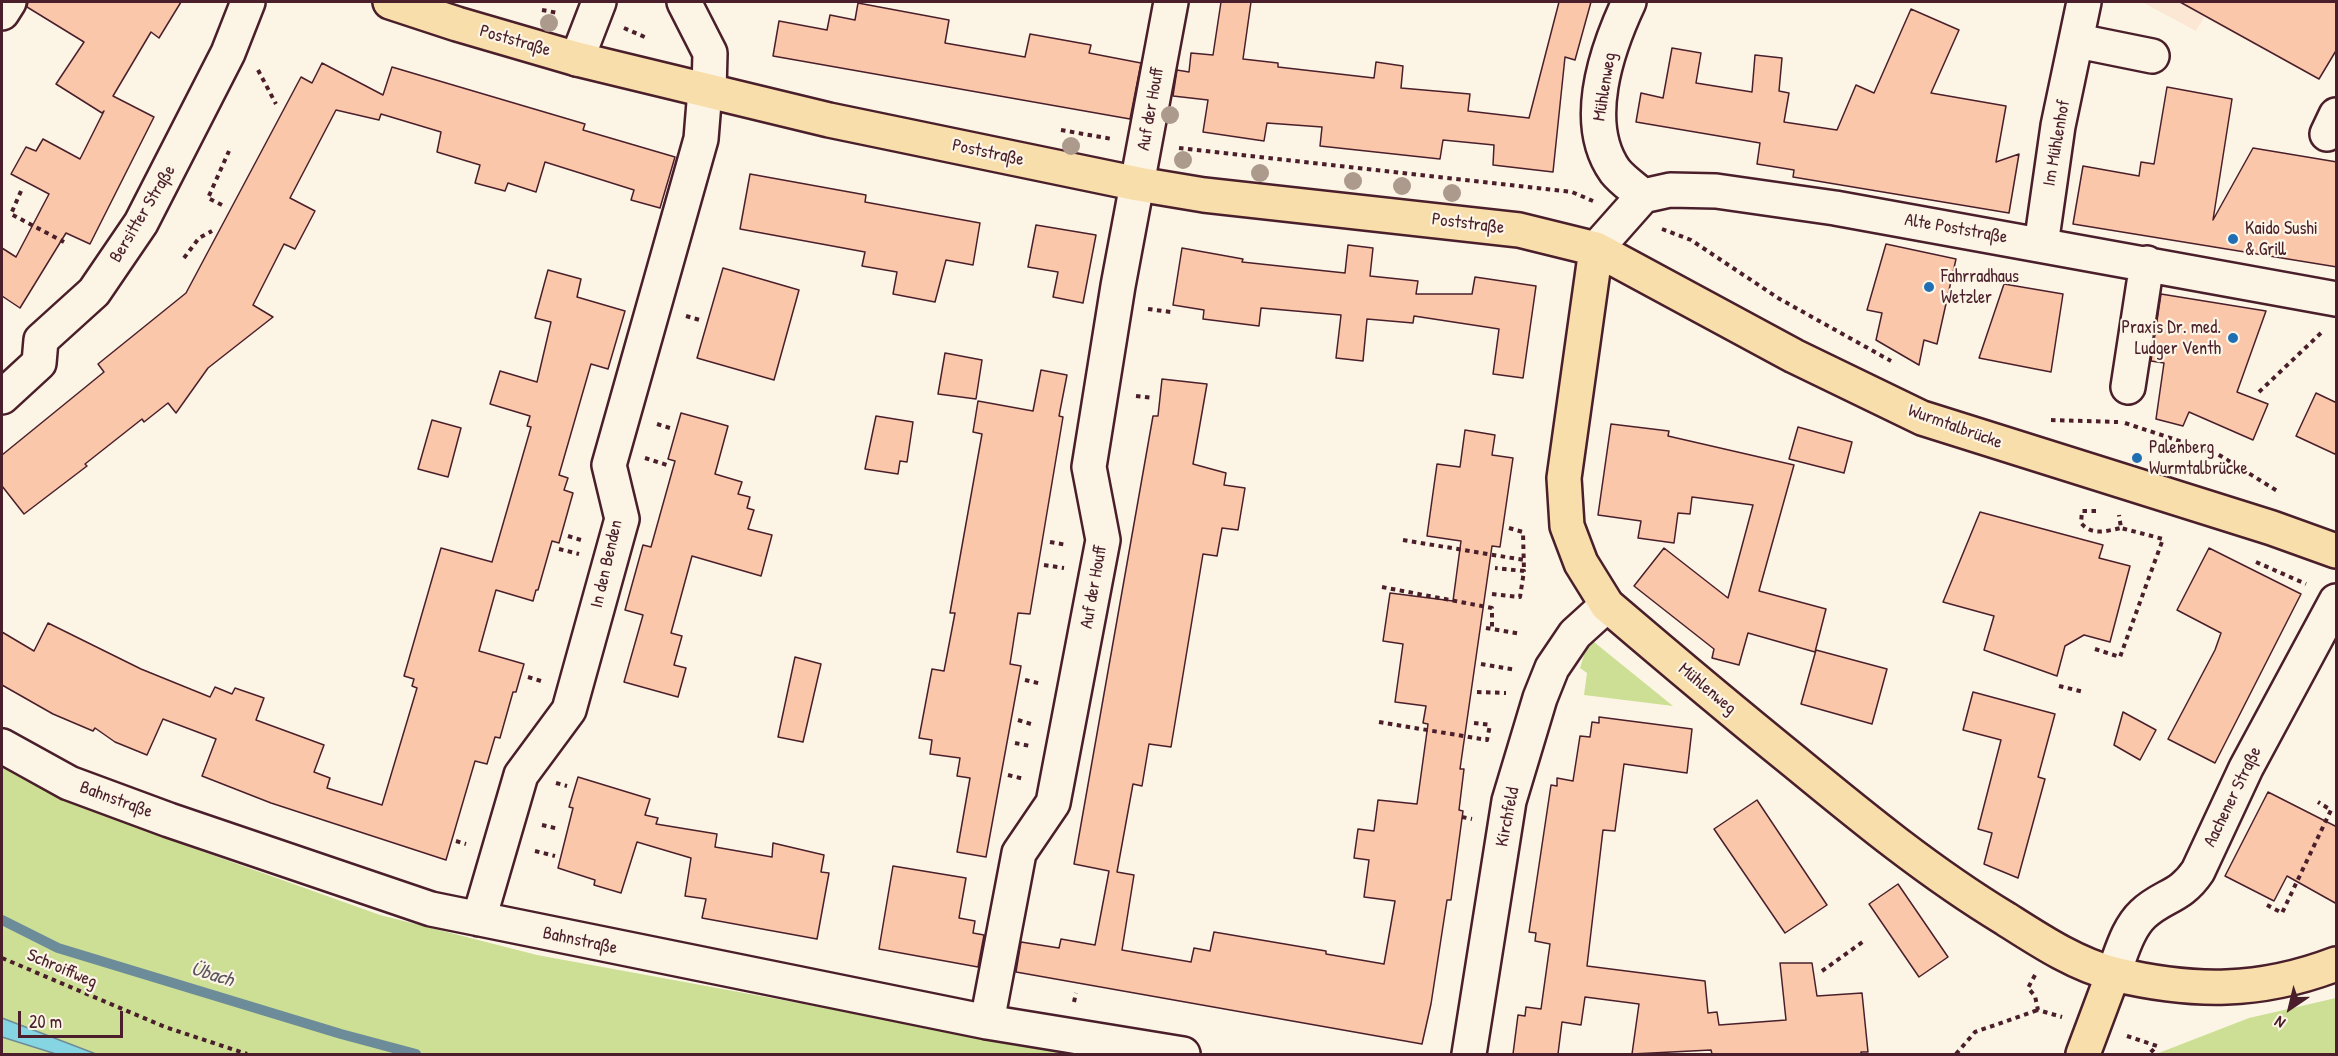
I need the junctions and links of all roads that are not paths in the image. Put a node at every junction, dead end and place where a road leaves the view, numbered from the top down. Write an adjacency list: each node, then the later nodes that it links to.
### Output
1 (9, 2): 9 (street)
2 (248, 2): 21 (street, Bersitter Straße)
3 (390, 2): 12 (main road, Poststraße)
4 (599, 2): 12 (street)
5 (684, 2): 13 (street, In den Benden)
6 (1171, 2): 14 (street, Auf der Houff)
7 (1629, 2): 15 (street, Mühlenweg)
8 (2084, 2): 10 (street, Im Mühlenhof)
9 (2, 13)
10 (2078, 41): 11 (street); 16 (street, Im Mühlenhof)
11 (2152, 56)
12 (577, 58): 13 (main road, Poststraße)
13 (707, 91): 14 (main road, Poststraße); 26 (street, In den Benden)
14 (1138, 184): 17 (main road, Poststraße); 29 (street, Auf der Houff)
15 (1643, 196): 16 (street, Alte Poststraße); 17 (street)
16 (2041, 245): 18 (street, Alte Poststraße)
17 (1596, 249): 22 (main road, Wurmtalbrücke); 24 (main road, Mühlenweg)
18 (2147, 263): 19 (street, Alte Poststraße); 20 (street)
19 (2335, 298)
20 (2128, 387)
21 (2, 397)
22 (2337, 551)
23 (2337, 602): 28 (street, Aachener Straße)
24 (1607, 605): 28 (main road, Mühlenweg); 31 (street, Kirchfeld)
25 (2, 746): 26 (street, Bahnstraße)
26 (479, 919): 29 (street, Bahnstraße)
27 (2337, 964): 28 (main road, Mühlenweg)
28 (2114, 974): 32 (main road)
29 (987, 1022): 30 (street, Bahnstraße)
30 (1183, 1054)
31 (1468, 1054)
32 (2083, 1054)

